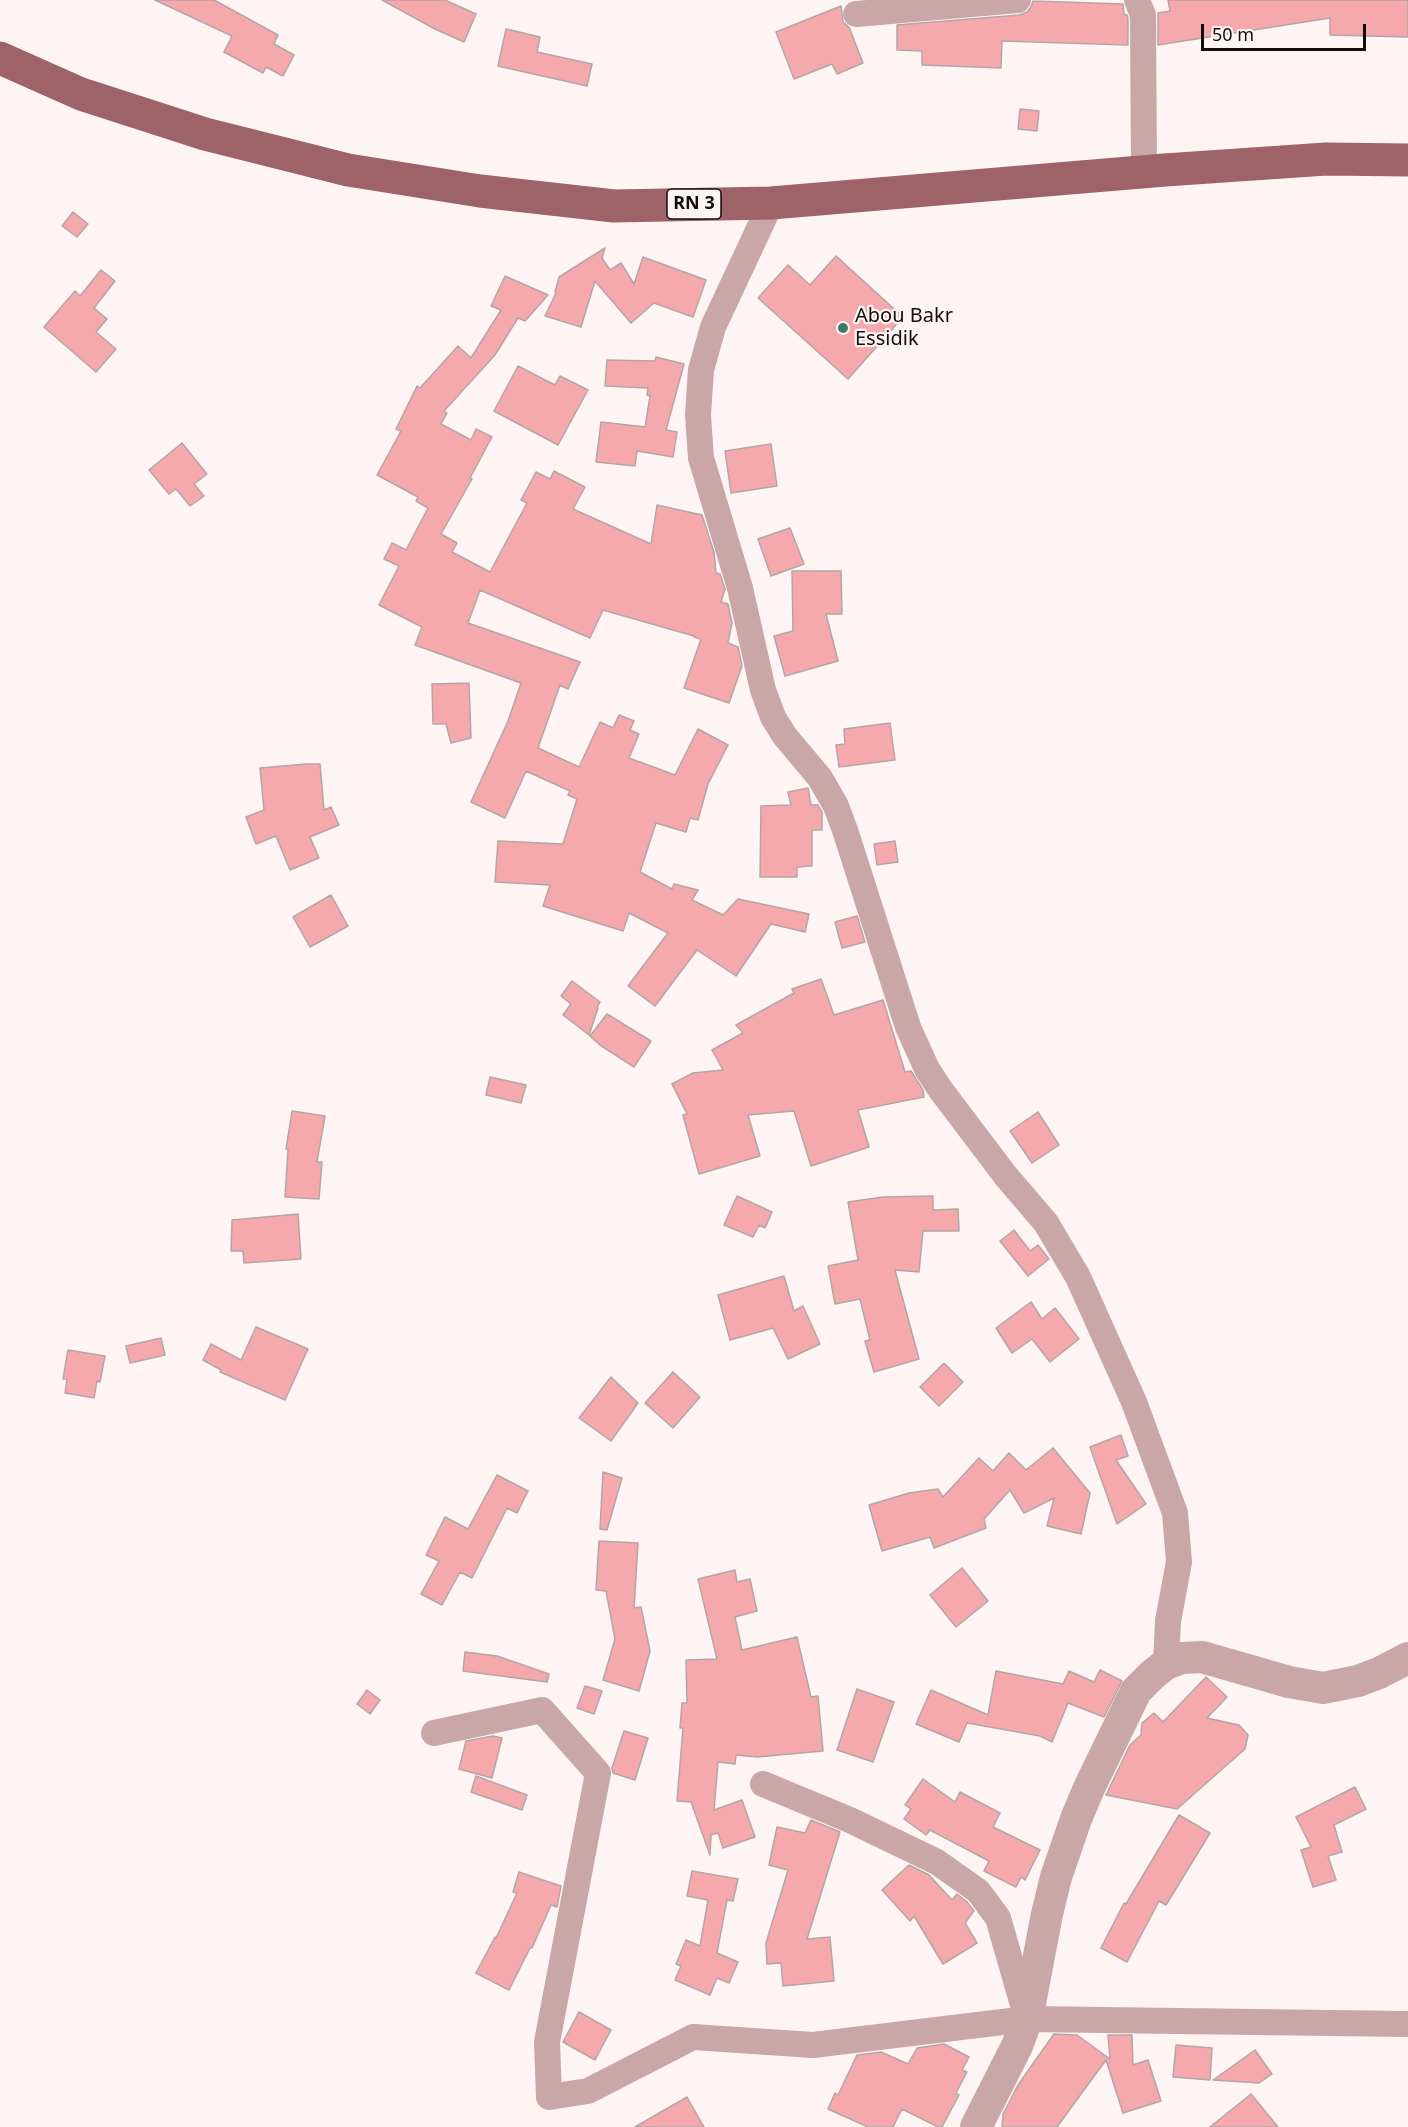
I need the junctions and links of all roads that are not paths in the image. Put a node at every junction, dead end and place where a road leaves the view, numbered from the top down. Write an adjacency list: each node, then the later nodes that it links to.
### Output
1 (1018, 0): 3 (street)
2 (1137, 0): 6 (street)
3 (856, 14)
4 (0, 58): 7 (main road, RN 3)
5 (1408, 160): 6 (main road, RN 3)
6 (1144, 172): 7 (main road, RN 3)
7 (771, 203): 9 (street)
8 (1408, 1658): 9 (street)
9 (1166, 1664): 12 (street)
10 (434, 1733): 12 (street)
11 (763, 1784): 12 (street)
12 (1027, 2019): 13 (street); 14 (street)
13 (1408, 2024)
14 (976, 2127)

